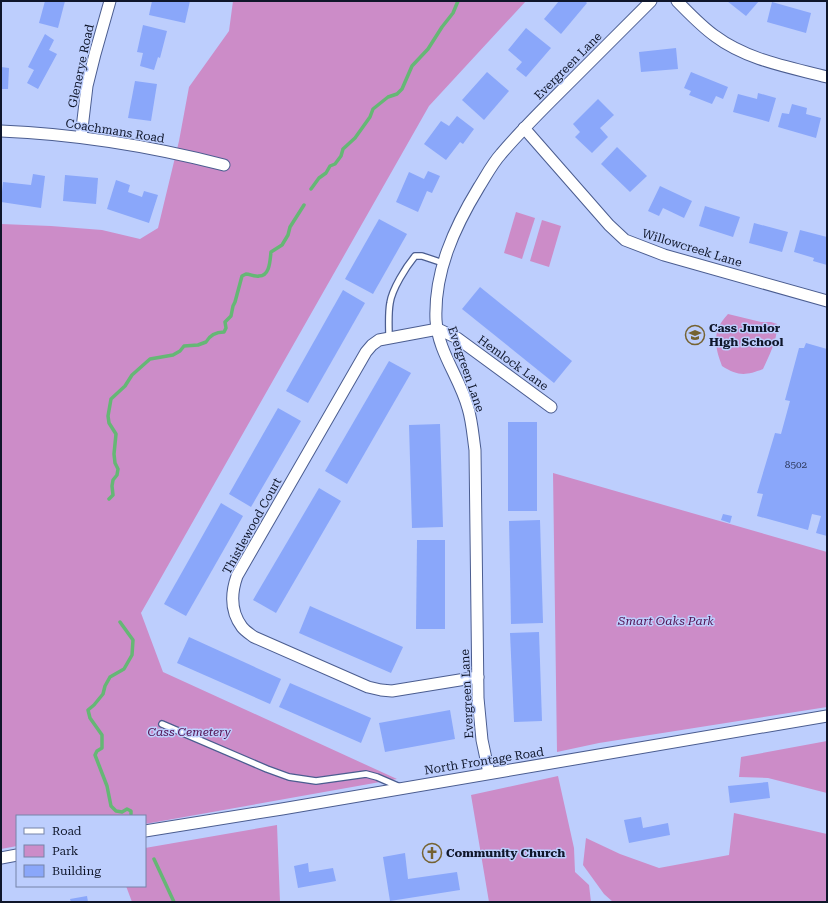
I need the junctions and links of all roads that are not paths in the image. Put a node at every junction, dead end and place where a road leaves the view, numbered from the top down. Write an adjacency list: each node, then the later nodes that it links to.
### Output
1 (110, 1): 7 (street, Glenerye Road)
2 (651, 1): 5 (street, Evergreen Lane)
3 (677, 1): 4 (street)
4 (827, 77)
5 (524, 128): 9 (street, Evergreen Lane); 10 (street, Willowcreek Lane)
6 (1, 131): 7 (street, Coachmans Road)
7 (81, 137): 8 (street, Coachmans Road)
8 (224, 165)
9 (443, 263): 11 (street, Evergreen Lane); 12 (lane)
10 (827, 301)
11 (438, 329): 12 (street, Thistlewood Court); 13 (street, Hemlock Lane); 14 (street, Evergreen Lane)
12 (389, 338): 14 (street, Thistlewood Court)
13 (551, 407)
14 (478, 677): 17 (street, Evergreen Lane)
15 (827, 716): 17 (street, North Frontage Road)
16 (162, 724): 18 (lane)
17 (489, 773): 18 (street, North Frontage Road)
18 (402, 788): 19 (street, North Frontage Road)
19 (146, 831)
20 (16, 855): 21 (street)
21 (1, 858)

